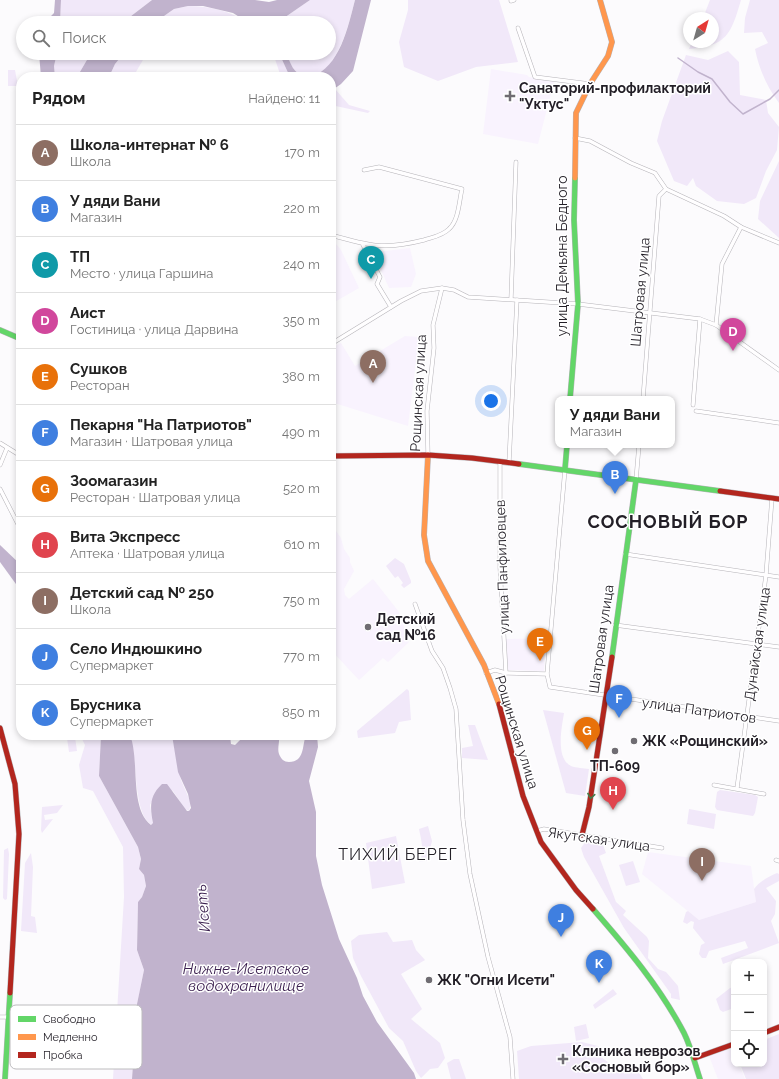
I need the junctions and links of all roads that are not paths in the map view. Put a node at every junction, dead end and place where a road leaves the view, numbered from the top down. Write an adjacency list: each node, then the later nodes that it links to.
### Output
1 (600, 0): 3 (street)
2 (518, 28): 3 (street)
3 (590, 84): 4 (street, улица Демьяна Бедного)
4 (575, 138): 7 (street); 15 (street, улица Демьяна Бедного)
5 (516, 162): 13 (street)
6 (364, 170): 11 (street)
7 (666, 189): 8 (street); 17 (street, Шатровая улица)
8 (741, 227): 10 (street); 19 (street)
9 (336, 236): 11 (street)
10 (779, 243)
11 (363, 244): 16 (street)
12 (442, 288): 13 (street); 16 (street); 34 (street, Рощинская улица)
13 (511, 299): 14 (street)
14 (517, 300): 15 (street); 37 (street)
15 (578, 304): 17 (street); 24 (street, улица Демьяна Бедного)
16 (391, 308): 22 (street)
17 (651, 312): 18 (street); 25 (street, Шатровая улица)
18 (700, 319): 19 (street); 26 (street)
19 (716, 325): 23 (street)
20 (0, 330): 21 (street)
21 (16, 337)
22 (336, 341)
23 (779, 370)
24 (570, 396)
25 (643, 396)
26 (692, 405)
27 (696, 411): 28 (street)
28 (779, 423)
29 (0, 444): 30 (street)
30 (7, 448): 33 (street); 38 (street)
31 (567, 448): 39 (street)
32 (639, 448): 40 (street, Шатровая улица)
33 (16, 453)
34 (428, 455): 35 (street); 36 (street); 52 (street, Рощинская улица)
35 (336, 456)
36 (500, 461): 37 (street); 53 (street, улица Панфиловцев)
37 (509, 462): 39 (street)
38 (0, 465)
39 (565, 469): 40 (street); 54 (street)
40 (636, 480): 42 (street); 45 (street, Шатровая улица)
41 (0, 489): 44 (street)
42 (772, 498): 43 (street); 46 (street, Дунайская улица)
43 (779, 499)
44 (16, 520)
45 (625, 554): 46 (street); 49 (street, Шатровая улица)
46 (766, 575): 47 (street); 50 (street, Дунайская улица)
47 (779, 577)
48 (415, 604): 73 (street)
49 (615, 625): 50 (street); 55 (street, Шатровая улица)
50 (756, 644): 51 (street); 56 (street, Дунайская улица)
51 (779, 647)
52 (486, 672): 53 (street); 62 (street, Рощинская улица)
53 (506, 673): 54 (street)
54 (547, 674): 55 (street, улица Патриотов)
55 (605, 696): 56 (street, улица Патриотов); 63 (street, Шатровая улица, one-way to 63)
56 (746, 717): 57 (street, улица Патриотов); 60 (street, Дунайская улица)
57 (779, 721)
58 (0, 728): 65 (street)
59 (714, 785): 60 (street)
60 (737, 788): 61 (street)
61 (764, 794)
62 (537, 831): 63 (street, Якутская улица); 71 (street, Рощинская улица)
63 (582, 835): 64 (street, Якутская улица)
64 (662, 848)
65 (11, 1005)
66 (0, 1016): 67 (street)
67 (10, 1018): 72 (street)
68 (779, 1027): 69 (street)
69 (767, 1031)
70 (731, 1045): 71 (street)
71 (694, 1058): 74 (street, Рощинская улица)
72 (5, 1079)
73 (513, 1079)
74 (700, 1079)

